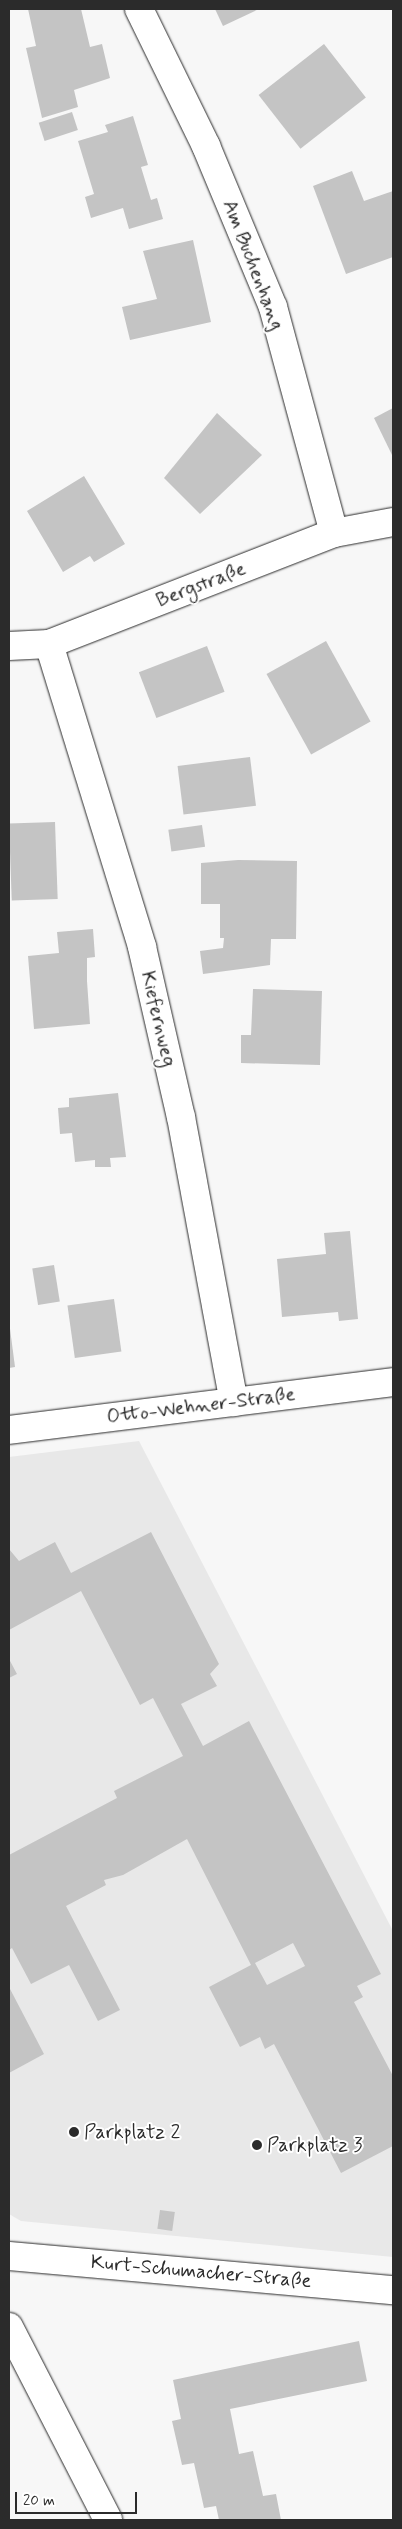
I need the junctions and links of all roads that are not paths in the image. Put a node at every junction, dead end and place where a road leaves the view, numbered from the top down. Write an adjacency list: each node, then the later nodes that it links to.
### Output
1 (139, 9): 3 (street, Am Buchenhang)
2 (393, 522): 3 (street, Bergstraße)
3 (334, 533): 4 (street, Bergstraße)
4 (49, 644): 5 (street, Bergstraße); 7 (street, Kiefernweg)
5 (9, 646)
6 (393, 1382): 7 (street, Otto-Wehner-Straße)
7 (234, 1402): 8 (street, Otto-Wehner-Straße)
8 (9, 1430)
9 (9, 2256): 10 (street, Kurt-Schumacher-Straße)
10 (393, 2290)
11 (9, 2327): 12 (street)
12 (108, 2520)

